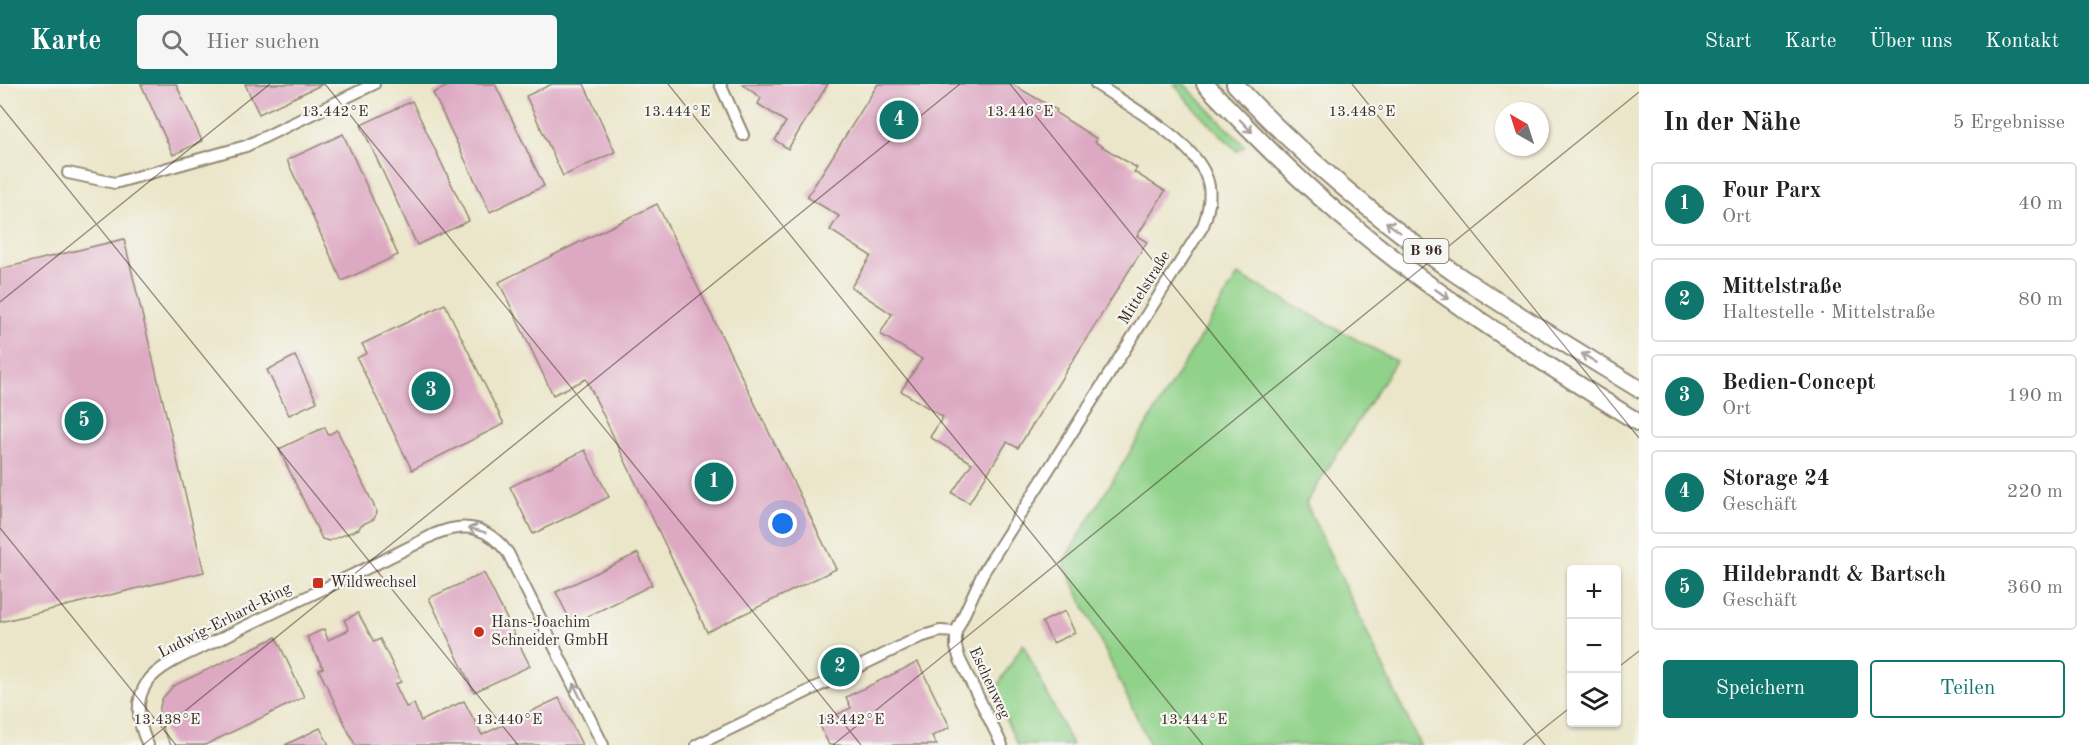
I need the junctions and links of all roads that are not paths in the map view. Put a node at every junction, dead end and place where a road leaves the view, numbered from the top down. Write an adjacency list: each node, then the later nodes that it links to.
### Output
1 (374, 84): 7 (street)
2 (720, 84): 6 (street)
3 (1096, 84): 10 (street, Mittelstraße)
4 (1205, 84): 9 (highway, B 96, one-way to 9)
5 (1235, 84): 8 (highway, B 96, one-way to 5)
6 (743, 135)
7 (68, 173)
8 (1639, 390)
9 (1639, 423)
10 (956, 632): 13 (street); 14 (street, Eschenweg)
11 (148, 745): 12 (street, Ludwig-Erhard-Ring, one-way to 11)
12 (603, 745)
13 (697, 745)
14 (1002, 745)

